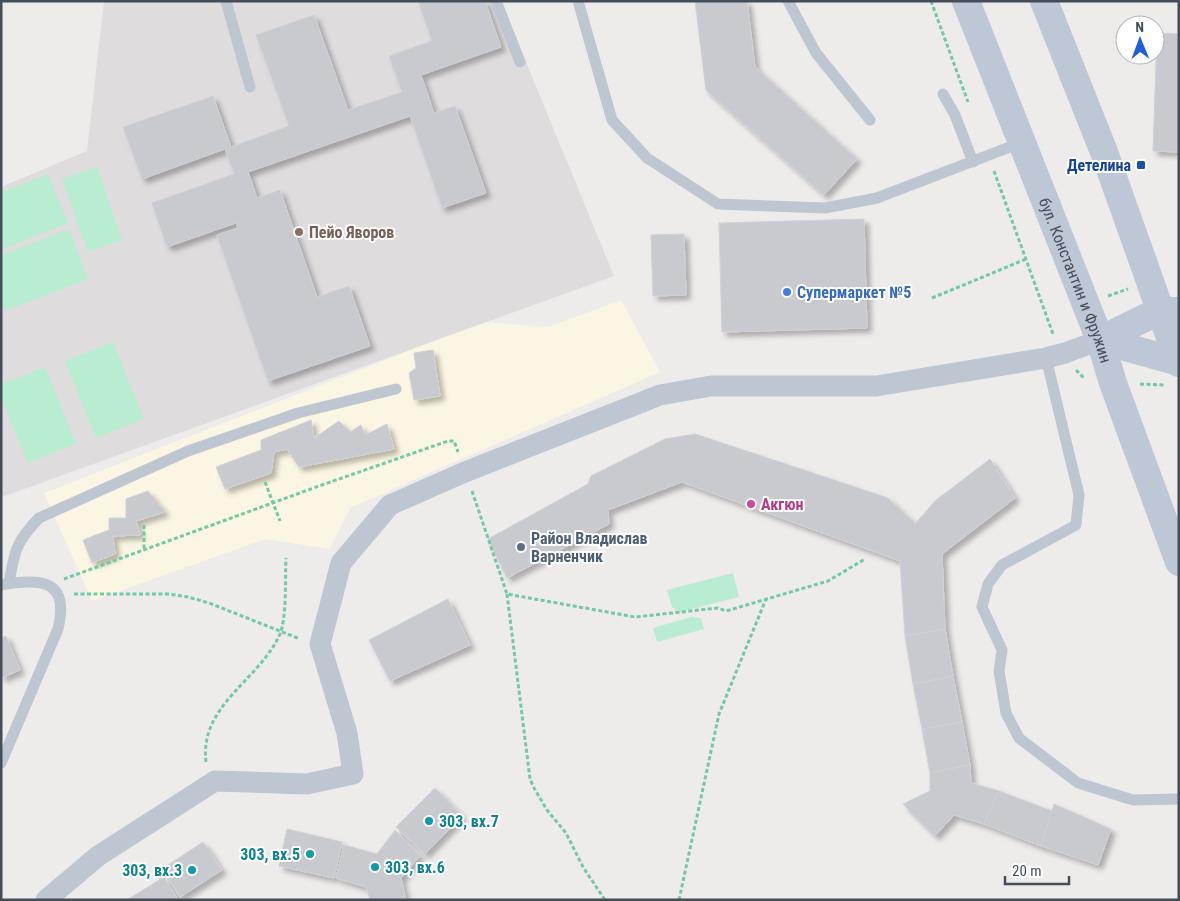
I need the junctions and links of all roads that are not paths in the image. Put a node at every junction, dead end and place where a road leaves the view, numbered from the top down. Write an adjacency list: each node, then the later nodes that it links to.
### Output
1 (226, 1): 8 (lane)
2 (496, 1): 7 (lane)
3 (578, 1): 12 (lane)
4 (788, 1): 10 (lane)
5 (966, 1): 11 (street, бул. Константин и Фружин)
6 (1044, 1): 13 (street)
7 (520, 62)
8 (250, 87)
9 (943, 94): 12 (lane)
10 (870, 120)
11 (1022, 142): 12 (lane); 14 (street, бул. Константин и Фружин)
12 (973, 162)
13 (1169, 311): 14 (street); 16 (street)
14 (1100, 340): 15 (street); 16 (street); 18 (street, бул. Константин и Фружин)
15 (1053, 357): 21 (lane); 22 (street)
16 (1176, 368)
17 (396, 389): 19 (lane)
18 (1179, 562)
19 (5, 584): 20 (lane)
20 (1, 763)
21 (1179, 800)
22 (46, 900)

